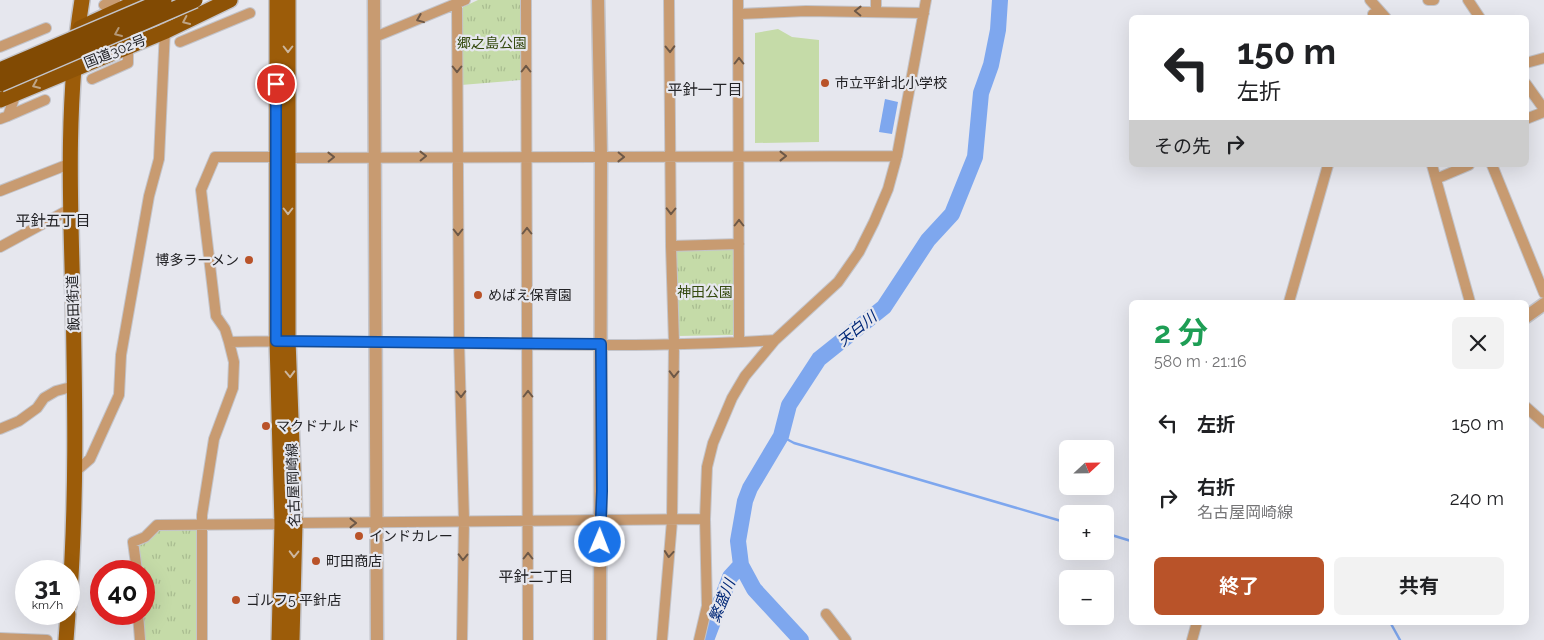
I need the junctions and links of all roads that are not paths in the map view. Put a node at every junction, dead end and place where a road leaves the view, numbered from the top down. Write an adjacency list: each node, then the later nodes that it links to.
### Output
1 (82, 0): 28 (main road, 飯田街道)
2 (165, 0): 29 (street); 38 (highway, bridge)
3 (195, 0): 40 (highway, one-way to 40, bridge)
4 (277, 0): 52 (main road, 名古屋岡崎線)
5 (288, 0): 52 (main road, 名古屋岡崎線, one-way to 52)
6 (374, 0): 30 (street)
7 (526, 0): 54 (street, one-way to 7)
8 (598, 0): 49 (street)
9 (669, 0): 55 (street, one-way to 55)
10 (738, 0): 24 (street)
11 (876, 0): 21 (street)
12 (926, 0): 23 (street)
13 (1428, 0): 14 (street)
14 (1434, 0)
15 (1468, 0): 25 (street)
16 (127, 2): 19 (street); 28 (highway)
17 (226, 2): 26 (street); 29 (highway, 国道302号, one-way to 29)
18 (461, 2): 30 (street, one-way to 30); 48 (street, one-way to 48)
19 (104, 5)
20 (806, 5): 21 (street, one-way to 20); 24 (street)
21 (876, 11): 23 (street)
22 (250, 12): 26 (street)
23 (924, 12): 51 (street)
24 (739, 14): 50 (street, one-way to 24)
25 (1478, 15)
26 (231, 21): 31 (street)
27 (46, 28): 33 (street)
28 (79, 29): 35 (highway); 37 (main road, 飯田街道)
29 (166, 31): 32 (highway, 国道302号); 85 (street)
30 (375, 37): 53 (street)
31 (180, 42)
32 (128, 46): 37 (highway, 国道302号); 39 (street)
33 (0, 47)
34 (1544, 58): 36 (street)
35 (0, 62)
36 (1529, 62)
37 (74, 68): 42 (highway, 国道302号, one-way to 42); 56 (main road, 飯田街道)
38 (0, 70)
39 (92, 79)
40 (0, 84)
41 (1529, 88): 45 (street)
42 (16, 93): 43 (highway, 国道302号); 46 (street)
43 (0, 100)
44 (44, 100): 46 (street)
45 (1544, 111): 47 (street)
46 (4, 117)
47 (1529, 118)
48 (458, 156): 53 (street, one-way to 48); 54 (street); 76 (street, one-way to 76)
49 (601, 156): 54 (street); 55 (street, one-way to 55); 80 (street)
50 (739, 156): 51 (street, one-way to 51); 55 (street); 64 (street, one-way to 50)
51 (897, 156): 73 (street)
52 (282, 157): 53 (street, one-way to 53); 72 (main road, 名古屋岡崎線); 75 (street)
53 (374, 157): 74 (street)
54 (527, 157): 79 (street, one-way to 54)
55 (672, 157): 65 (street, one-way to 65)
56 (69, 164): 62 (street); 63 (main road, 飯田街道)
57 (1327, 167): 68 (street)
58 (1433, 167): 61 (street)
59 (1464, 167): 61 (street)
60 (1493, 167): 67 (street)
61 (1436, 179): 69 (street)
62 (0, 191)
63 (70, 209): 66 (street); 81 (main road, 飯田街道)
64 (739, 244): 65 (street); 77 (street)
65 (670, 246): 78 (street)
66 (0, 247)
67 (1544, 293)
68 (1290, 300)
69 (1469, 300)
70 (1544, 304): 71 (street)
71 (1529, 315)
72 (282, 340): 74 (street); 75 (street); 93 (main road, 名古屋岡崎線)
73 (775, 340): 77 (street); 86 (street)
74 (376, 341): 76 (street); 90 (street)
75 (229, 342): 92 (street)
76 (459, 342): 79 (street); 87 (street, one-way to 87)
77 (739, 342): 78 (street)
78 (674, 343): 80 (street); 89 (street, one-way to 89)
79 (528, 344): 80 (street); 88 (street, one-way to 79)
80 (601, 344): 91 (street)
81 (75, 386): 84 (street); 85 (main road, 飯田街道)
82 (1529, 410): 83 (street)
83 (1544, 423)
84 (0, 429)
85 (75, 472): 94 (main road, 飯田街道)
86 (704, 519): 89 (street); 112 (street)
87 (464, 520): 88 (street); 90 (street); 108 (street, one-way to 108)
88 (528, 521): 91 (street); 109 (street, one-way to 88)
89 (672, 521): 91 (street); 111 (street, one-way to 111)
90 (376, 522): 93 (street, one-way to 90); 107 (street)
91 (600, 522): 110 (street)
92 (203, 524): 93 (street); 95 (street); 104 (street)
93 (288, 524): 105 (main road, 名古屋岡崎線); 106 (main road, 名古屋岡崎線, one-way to 106)
94 (73, 560)
95 (135, 560)
96 (826, 614): 113 (street)
97 (67, 625): 102 (main road)
98 (139, 625): 103 (street)
99 (1196, 625): 114 (street)
100 (0, 638): 101 (street)
101 (47, 640)
102 (66, 640)
103 (140, 640)
104 (202, 640)
105 (279, 640)
106 (292, 640)
107 (377, 640)
108 (462, 640)
109 (528, 640)
110 (600, 640)
111 (662, 640)
112 (700, 640)
113 (846, 640)
114 (1192, 640)

